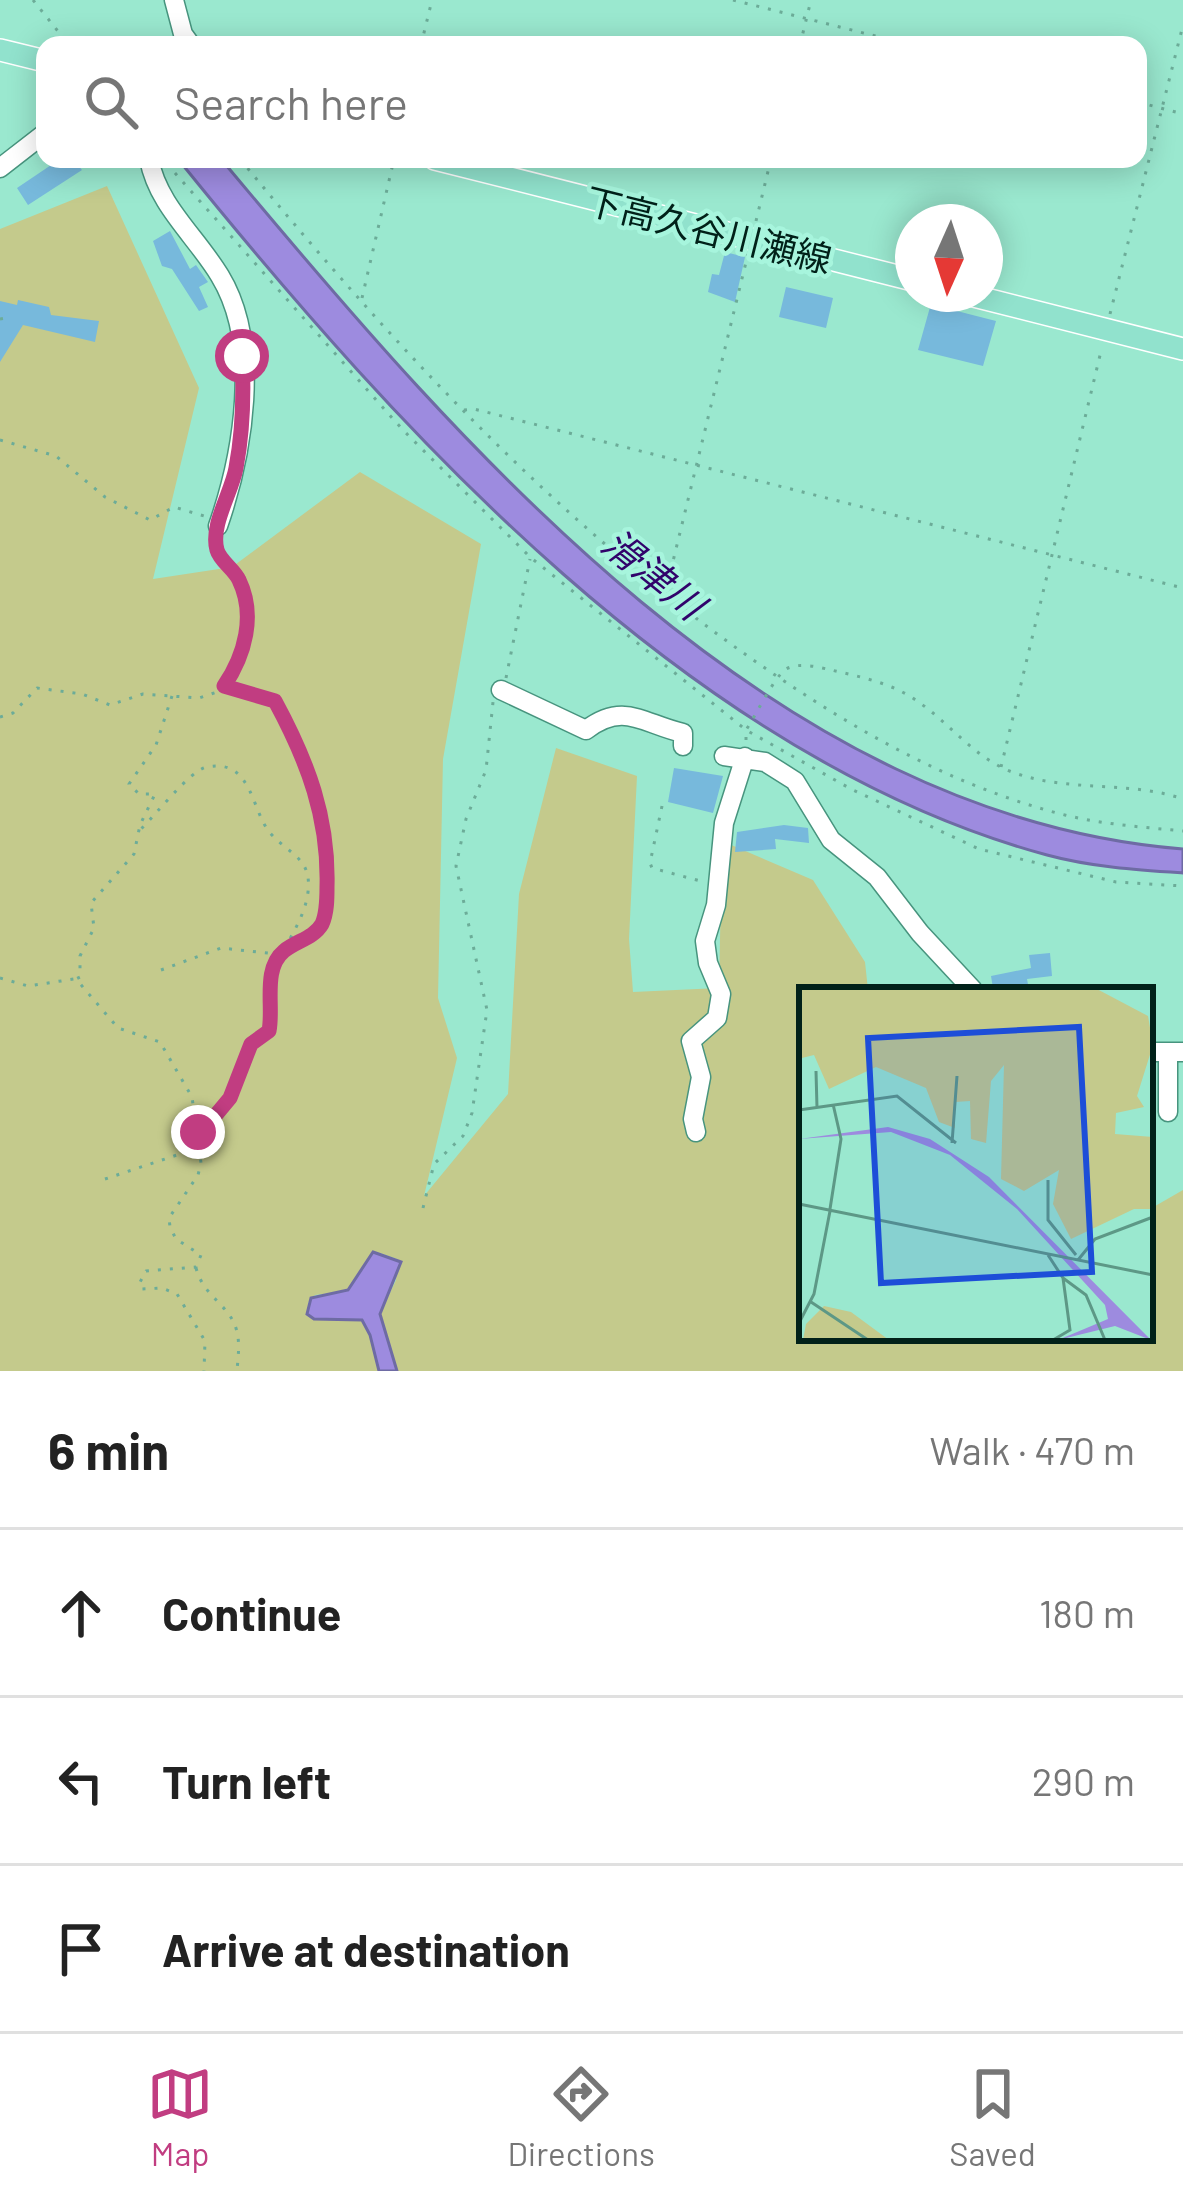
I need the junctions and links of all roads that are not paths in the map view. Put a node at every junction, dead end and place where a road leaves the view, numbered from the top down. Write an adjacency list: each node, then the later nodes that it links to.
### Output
1 (174, 0): 2 (street)
2 (184, 36)
3 (0, 50): 4 (main road)
4 (36, 60)
5 (36, 141): 6 (street)
6 (0, 168)
7 (152, 168): 12 (street)
8 (471, 168): 9 (main road, 下高久谷川瀬線)
9 (895, 275)
10 (1003, 304): 11 (main road)
11 (1183, 349)
12 (218, 526)
13 (501, 690): 14 (street)
14 (683, 746)
15 (724, 756): 16 (street)
16 (745, 757): 17 (street); 20 (street)
17 (970, 987)
18 (1167, 1052): 19 (street)
19 (1168, 1112)
20 (696, 1132)

